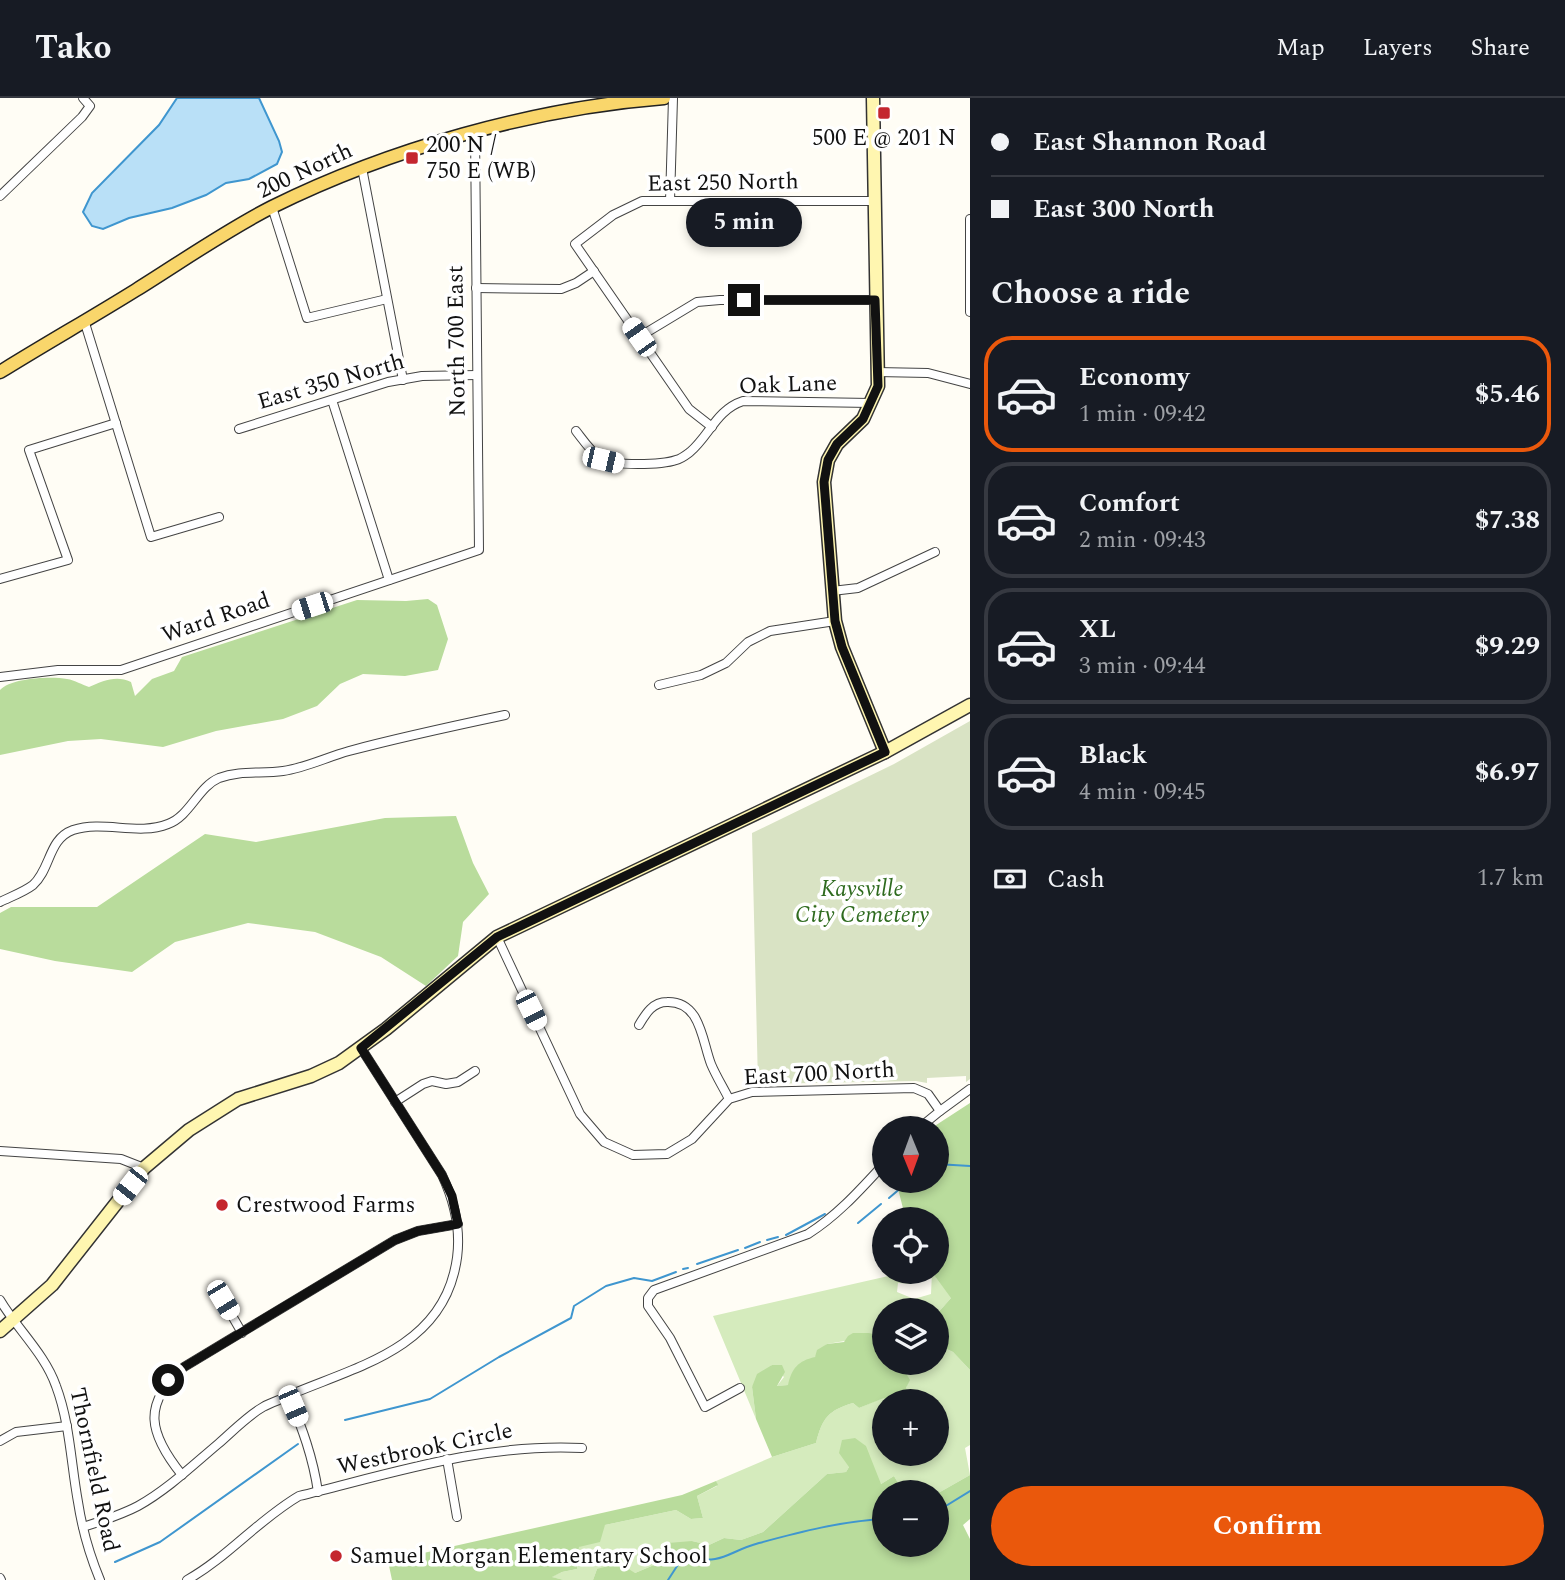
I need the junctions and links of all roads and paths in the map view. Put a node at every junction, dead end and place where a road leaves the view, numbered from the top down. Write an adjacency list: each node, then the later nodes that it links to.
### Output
1 (83, 98): 8 (street)
2 (664, 98): 5 (main road, 200 North)
3 (673, 98): 9 (street)
4 (873, 98): 10 (street)
5 (567, 103): 6 (main road, 200 North)
6 (475, 132): 7 (main road, 200 North); 15 (street, North 700 East)
7 (362, 168): 11 (main road, 200 North); 16 (street)
8 (0, 196)
9 (670, 201): 10 (street, East 250 North); 13 (street, East 250 North)
10 (874, 201): 17 (street)
11 (272, 207): 16 (street); 19 (main road, 200 North)
12 (970, 219): 14 (street)
13 (594, 271): 15 (street); 20 (street)
14 (970, 282): 18 (street)
15 (480, 288): 23 (street, North 700 East)
16 (387, 299): 24 (street)
17 (875, 300): 20 (street); 22 (street)
18 (970, 312)
19 (84, 320): 21 (main road, 200 North); 28 (street)
20 (639, 337): 29 (street)
21 (0, 372)
22 (877, 372): 25 (street); 27 (street)
23 (477, 375): 24 (street, East 350 North); 33 (street, North 700 East)
24 (403, 380): 26 (street, East 350 North)
25 (970, 384)
26 (332, 400): 30 (street, East 350 North); 36 (street)
27 (871, 404): 29 (street, Oak Lane); 37 (street)
28 (116, 423): 32 (street); 35 (street)
29 (712, 427): 31 (street, Oak Lane)
30 (239, 429)
31 (576, 431)
32 (219, 517)
33 (479, 550): 36 (street, Ward Road)
34 (935, 552): 37 (street)
35 (0, 579)
36 (389, 580): 39 (street, Ward Road)
37 (832, 591): 38 (street)
38 (835, 621): 40 (street); 43 (street)
39 (0, 677)
40 (659, 685)
41 (970, 705): 43 (street)
42 (505, 715): 44 (street)
43 (885, 752): 45 (street)
44 (0, 902)
45 (497, 937): 47 (street); 50 (street, East 700 North)
46 (639, 1025): 50 (street)
47 (361, 1048): 51 (street); 55 (street)
48 (475, 1072): 51 (street)
49 (970, 1089): 52 (street)
50 (729, 1099): 52 (street, East 700 North)
51 (395, 1102): 57 (street)
52 (940, 1111): 53 (street)
53 (934, 1116)
54 (0, 1151): 55 (street)
55 (144, 1168): 60 (street)
56 (872, 1177): 63 (street)
57 (458, 1224): 62 (street); 64 (street)
58 (0, 1300): 60 (street, Thornfield Road)
59 (223, 1300): 62 (street)
60 (13, 1321): 61 (street); 65 (street, Thornfield Road)
61 (0, 1331)
62 (242, 1333): 69 (street)
63 (740, 1388)
64 (289, 1396): 69 (street); 70 (street)
65 (66, 1426): 66 (street); 72 (street, Thornfield Road)
66 (0, 1440)
67 (582, 1448): 68 (street, Westbrook Circle)
68 (447, 1460): 70 (street, Westbrook Circle); 71 (street)
69 (182, 1475): 72 (street)
70 (318, 1492): 74 (street, Westbrook Circle)
71 (457, 1517)
72 (83, 1527): 73 (street, Thornfield Road)
73 (100, 1580)
74 (187, 1580)

